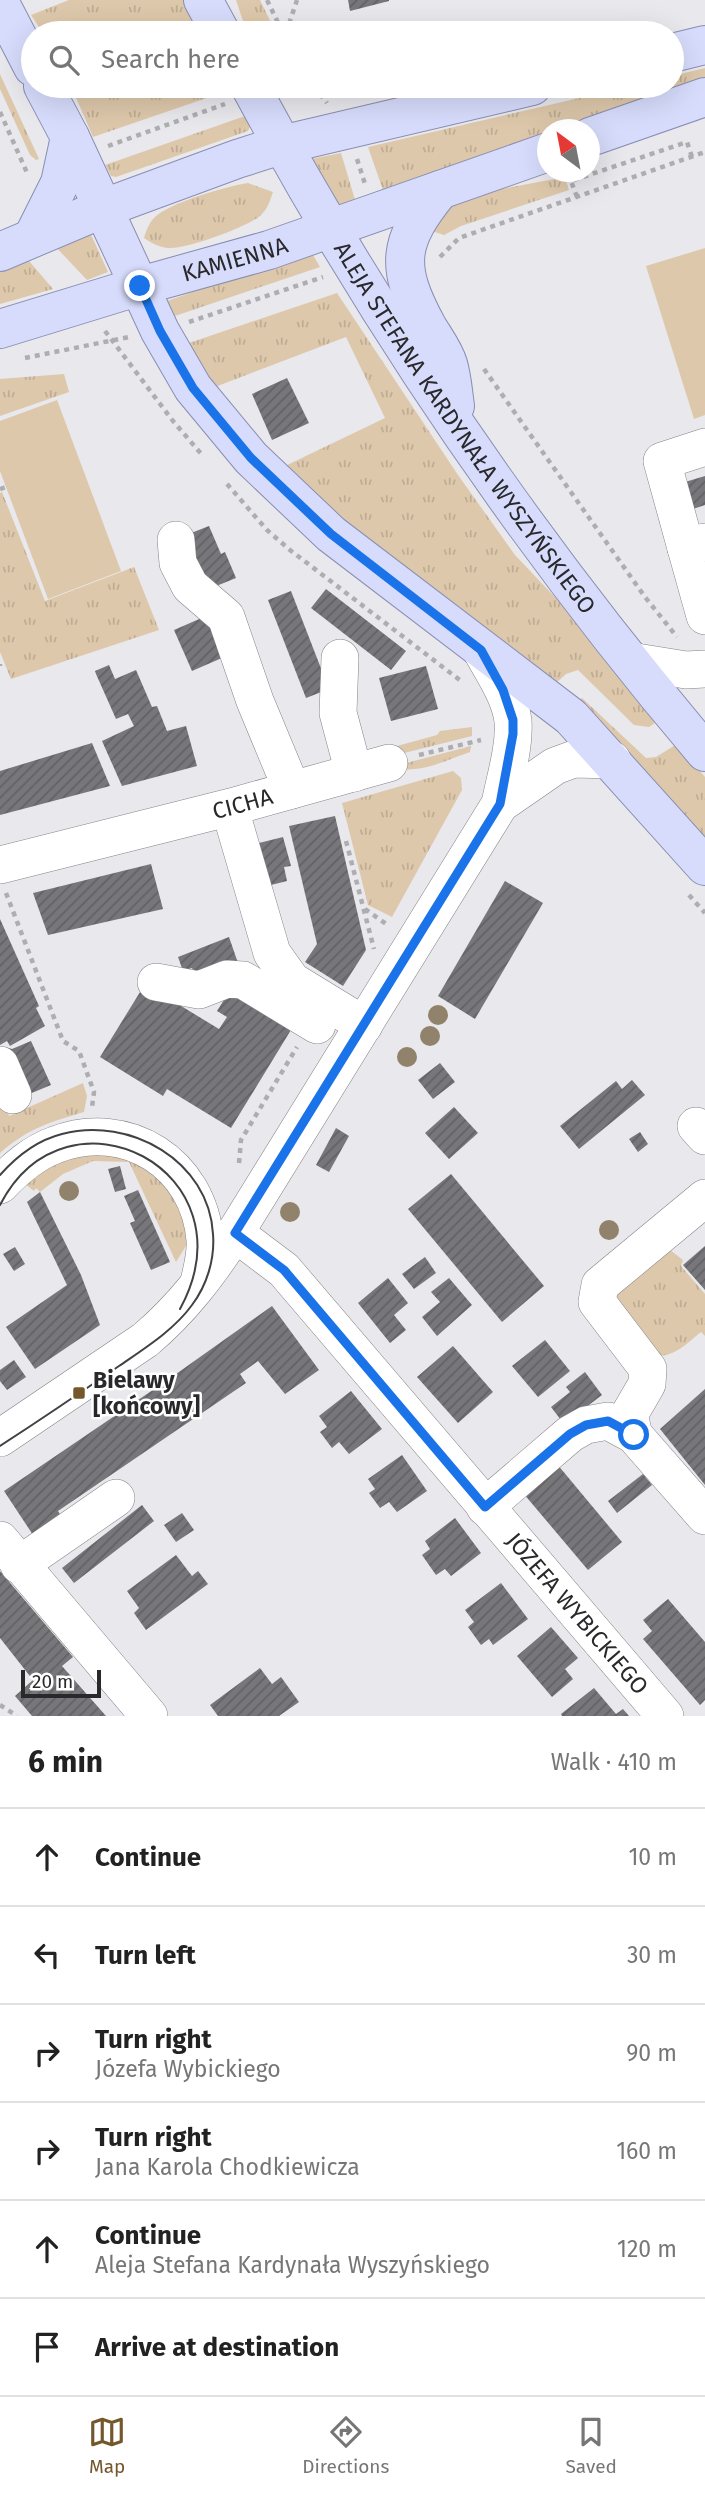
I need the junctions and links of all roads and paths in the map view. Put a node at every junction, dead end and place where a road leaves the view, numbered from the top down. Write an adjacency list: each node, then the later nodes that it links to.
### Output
1 (203, 0): 5 (main road)
2 (267, 0): 6 (path)
3 (297, 0): 7 (path)
4 (0, 4): 8 (main road)
5 (214, 21)
6 (278, 21)
7 (289, 21)
8 (21, 44)
9 (705, 45): 10 (main road)
10 (684, 50)
11 (705, 97): 19 (main road)
12 (48, 98): 21 (main road)
13 (229, 98): 21 (path)
14 (256, 98): 20 (main road, ALEJA STEFANA KARDYNAŁA WYSZYŃSKIEGO)
15 (323, 98): 18 (path)
16 (481, 98): 18 (main road)
17 (0, 112): 25 (path)
18 (346, 130): 20 (main road); 30 (path)
19 (600, 134)
20 (281, 145): 29 (main road); 31 (main road, ALEJA STEFANA KARDYNAŁA WYSZYŃSKIEGO)
21 (72, 152): 25 (path); 29 (main road); 32 (main road)
22 (705, 152): 24 (path)
23 (537, 156): 27 (main road, KAMIENNA)
24 (692, 157): 28 (path); 28 (path)
25 (29, 175): 26 (path)
26 (24, 185)
27 (440, 190): 30 (main road, KAMIENNA); 39 (main road)
28 (577, 197): 33 (path)
29 (104, 208): 32 (main road); 35 (main road)
30 (375, 213): 31 (main road, KAMIENNA)
31 (329, 229): 34 (main road, ALEJA STEFANA KARDYNAŁA WYSZYŃSKIEGO); 35 (main road, KAMIENNA)
32 (16, 245)
33 (438, 261)
34 (353, 266): 36 (path); 39 (main road, ALEJA STEFANA KARDYNAŁA WYSZYŃSKIEGO)
35 (140, 286): 36 (main road); 37 (main road, KAMIENNA)
36 (160, 331): 37 (path); 44 (main road)
37 (6, 345)
38 (480, 361): 47 (path)
39 (459, 429): 46 (main road, ALEJA STEFANA KARDYNAŁA WYSZYŃSKIEGO)
40 (705, 447): 42 (street)
41 (176, 540): 52 (street)
42 (696, 545): 43 (street)
43 (705, 617)
44 (481, 650): 50 (main road); 53 (street)
45 (340, 658): 51 (street)
46 (630, 661): 47 (street); 49 (main road, ALEJA STEFANA KARDYNAŁA WYSZYŃSKIEGO)
47 (705, 669)
48 (482, 750): 51 (path)
49 (705, 752)
50 (612, 760): 53 (street); 56 (main road)
51 (372, 768): 52 (street, CICHA)
52 (292, 790): 57 (street, CICHA)
53 (500, 804): 63 (street)
54 (234, 823): 63 (street)
55 (346, 841): 58 (path)
56 (705, 866)
57 (1, 873): 64 (path)
58 (364, 909): 59 (path); 60 (path)
59 (387, 937)
60 (381, 946)
61 (156, 982): 62 (street)
62 (317, 1025): 63 (street); 65 (path)
63 (357, 1036): 68 (street)
64 (90, 1119)
65 (239, 1170)
66 (0, 1185): 69 (street)
67 (705, 1198): 70 (street)
68 (235, 1233): 69 (street); 73 (street, JÓZEFA WYBICKIEGO)
69 (198, 1287): 71 (street)
70 (634, 1435): 73 (street); 74 (street)
71 (0, 1438)
72 (116, 1498): 75 (street)
73 (485, 1507): 79 (street, JÓZEFA WYBICKIEGO)
74 (705, 1516)
75 (10, 1553): 78 (street)
76 (0, 1705): 77 (path)
77 (17, 1716)
78 (149, 1716)
79 (665, 1716)

